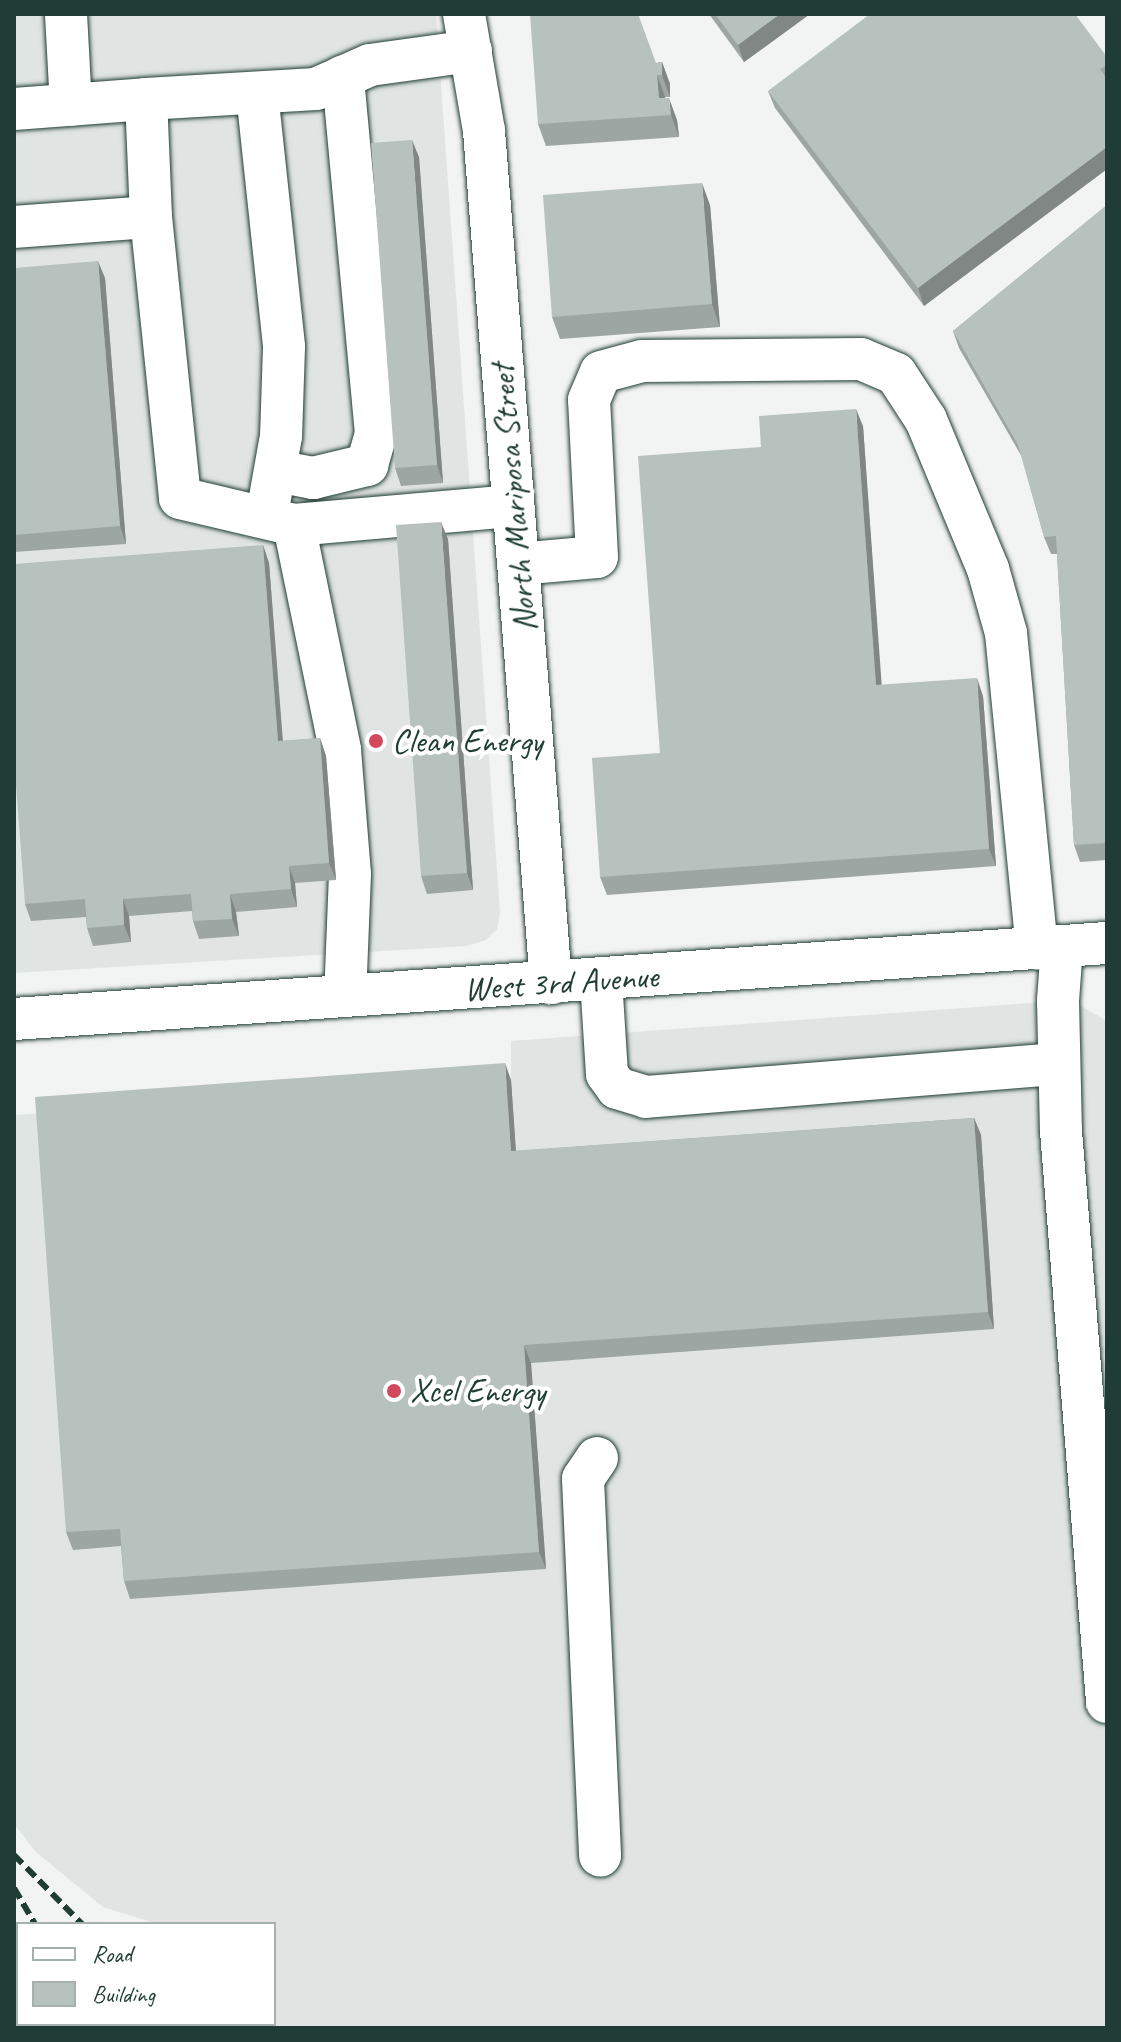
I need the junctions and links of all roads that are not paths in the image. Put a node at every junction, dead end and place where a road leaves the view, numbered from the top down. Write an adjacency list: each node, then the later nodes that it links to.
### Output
1 (66, 14): 6 (street)
2 (468, 32): 3 (street); 11 (street, North Mariposa Street)
3 (343, 77): 4 (street); 10 (street)
4 (257, 93): 5 (street); 10 (street)
5 (146, 99): 6 (street); 8 (street)
6 (71, 105): 7 (street)
7 (14, 109)
8 (151, 217): 9 (street); 12 (street)
9 (14, 227)
10 (277, 471): 12 (street)
11 (513, 506): 12 (street); 13 (street, North Mariposa Street)
12 (279, 522): 18 (street)
13 (518, 564): 15 (street); 17 (street, North Mariposa Street)
14 (1107, 943): 15 (street, West 3rd Avenue)
15 (1050, 947): 16 (street, West 3rd Avenue); 20 (street)
16 (601, 979): 17 (street, West 3rd Avenue); 20 (street)
17 (551, 983): 18 (street, West 3rd Avenue)
18 (345, 996): 19 (street, West 3rd Avenue)
19 (14, 1019)
20 (1059, 1064): 22 (street)
21 (597, 1458): 23 (street)
22 (1107, 1702)
23 (600, 1856)

